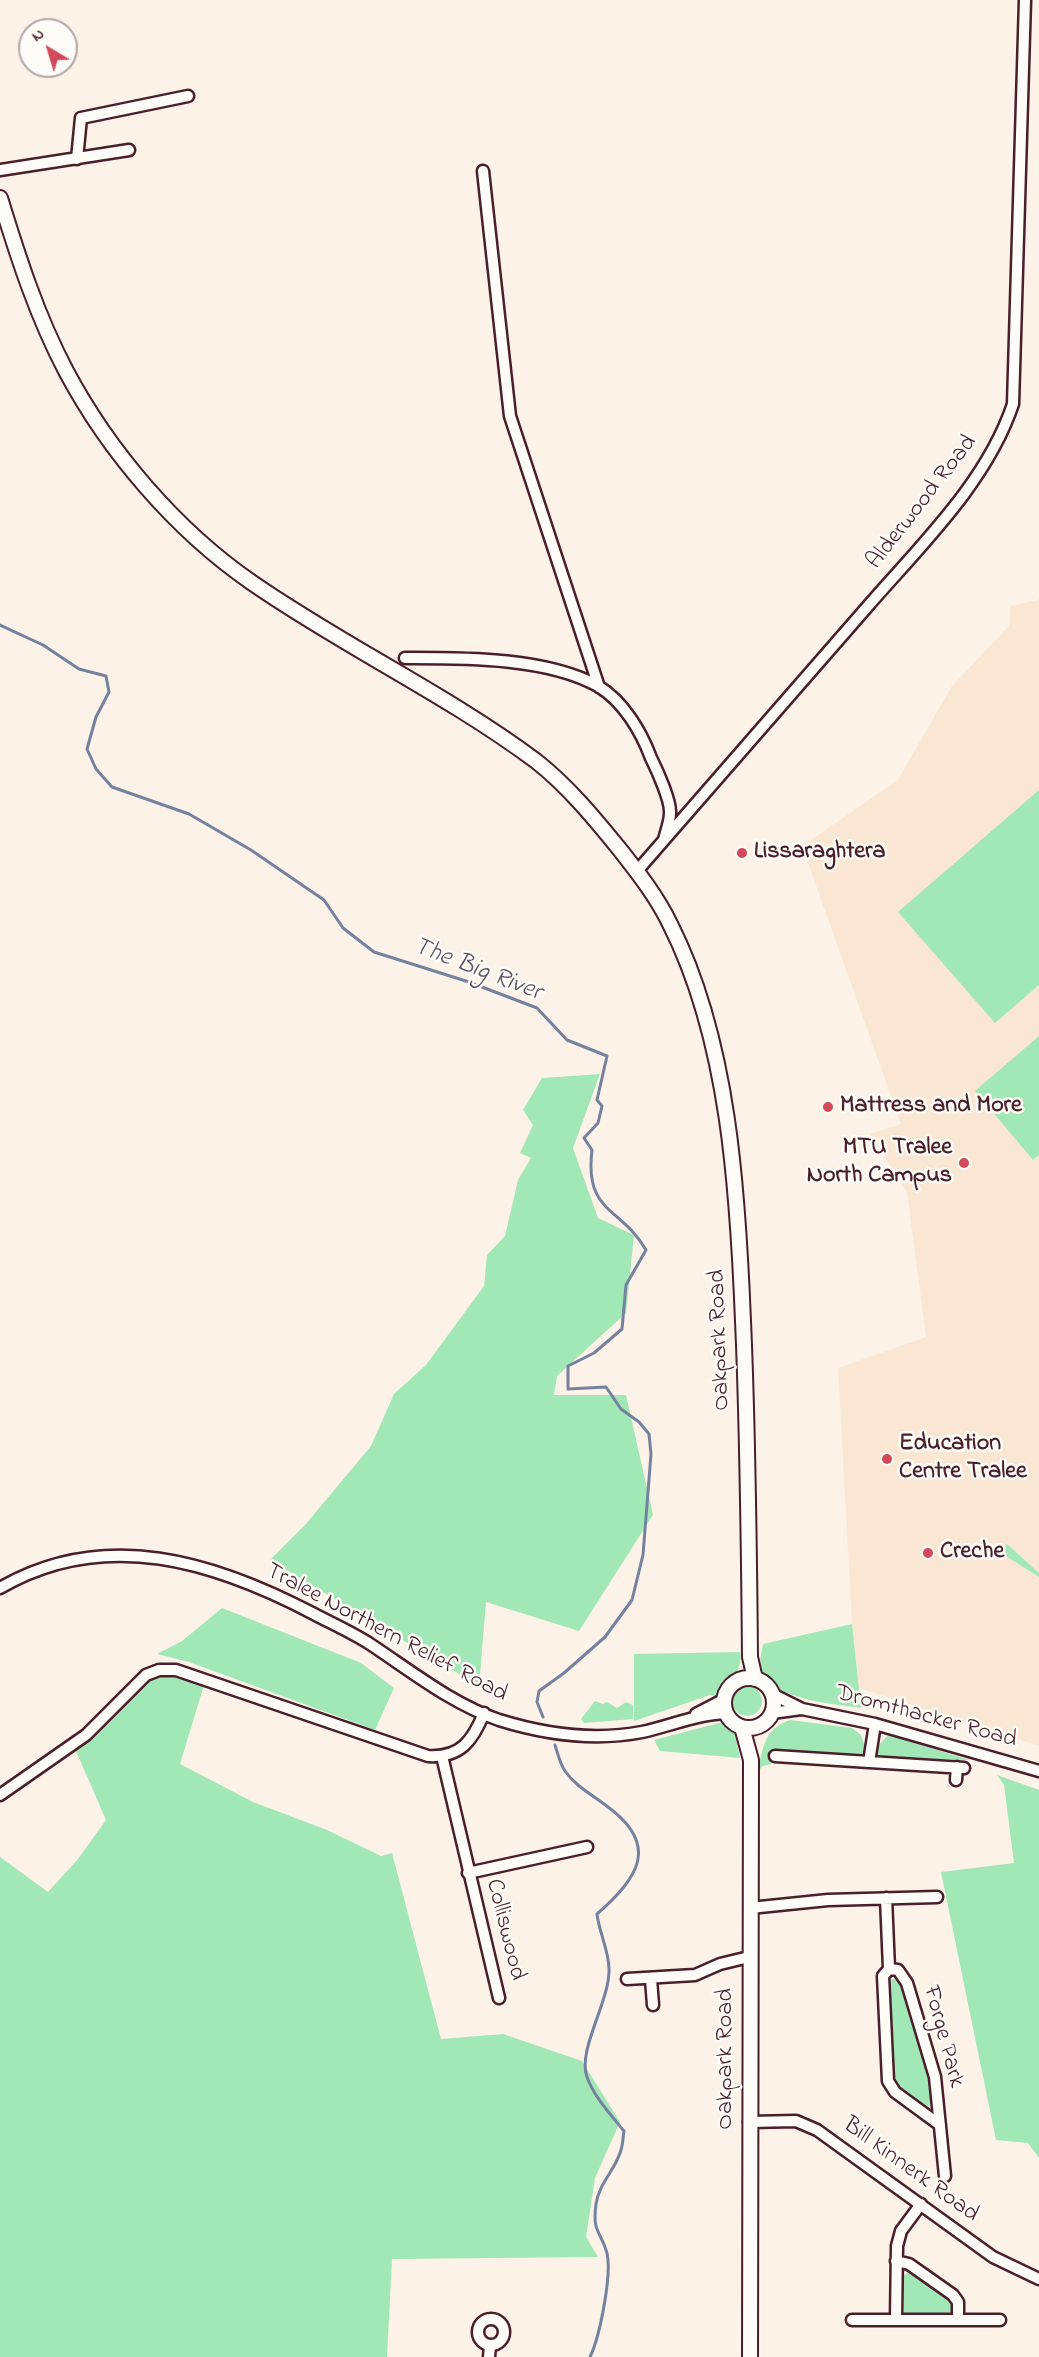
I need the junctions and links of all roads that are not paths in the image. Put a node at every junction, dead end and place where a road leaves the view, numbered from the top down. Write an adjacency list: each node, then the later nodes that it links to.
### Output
1 (1025, 0): 10 (street, Alderwood Road)
2 (188, 96): 4 (street)
3 (129, 150): 4 (street)
4 (77, 159): 5 (street)
5 (0, 170)
6 (483, 171): 9 (street)
7 (0, 198): 11 (main road, Oakpark Road)
8 (405, 658): 9 (street)
9 (599, 687): 10 (street)
10 (663, 843): 11 (street, Alderwood Road)
11 (637, 871): 13 (main road, Oakpark Road)
12 (0, 1588): 19 (street, Tralee Northern Relief Road)
13 (750, 1657): 14 (main road); 15 (main road)
14 (755, 1679): 15 (main road); 16 (main road)
15 (740, 1680): 17 (main road)
16 (772, 1694): 18 (street); 20 (main road)
17 (726, 1706): 19 (street, Tralee Northern Relief Road); 22 (main road)
18 (802, 1709): 20 (street); 21 (street, Dromthacker Road)
19 (484, 1713): 24 (street)
20 (772, 1713): 23 (main road)
21 (875, 1724): 27 (street); 28 (street, Dromthacker Road)
22 (742, 1726): 23 (main road); 26 (main road)
23 (757, 1727): 26 (main road)
24 (442, 1756): 30 (street); 32 (street, Colliswood)
25 (775, 1756): 27 (street)
26 (751, 1760): 35 (main road, Oakpark Road)
27 (868, 1761): 29 (street)
28 (1039, 1771)
29 (956, 1780)
30 (0, 1795)
31 (587, 1847): 32 (street, Colliswood)
32 (468, 1873): 40 (street, Colliswood)
33 (937, 1897): 34 (street)
34 (886, 1898): 35 (street); 37 (street, Forge Park)
35 (750, 1908): 36 (main road, Oakpark Road)
36 (749, 1957): 39 (street); 42 (main road, Oakpark Road)
37 (889, 1969): 43 (street, Forge Park); 43 (street, Forge Park)
38 (627, 1979): 39 (street)
39 (651, 1979): 41 (street)
40 (499, 1998)
41 (653, 2005)
42 (749, 2122): 45 (street, Bill Kinnerk Road); 54 (main road, Oakpark Road)
43 (940, 2125): 44 (street, Forge Park)
44 (945, 2176)
45 (921, 2204): 46 (street); 47 (street, Bill Kinnerk Road)
46 (896, 2261): 49 (street); 50 (street)
47 (1039, 2279)
48 (852, 2320): 49 (street)
49 (896, 2320): 50 (street)
50 (958, 2320): 51 (street)
51 (1000, 2320)
52 (490, 2345): 53 (street)
53 (489, 2357)
54 (750, 2357)

